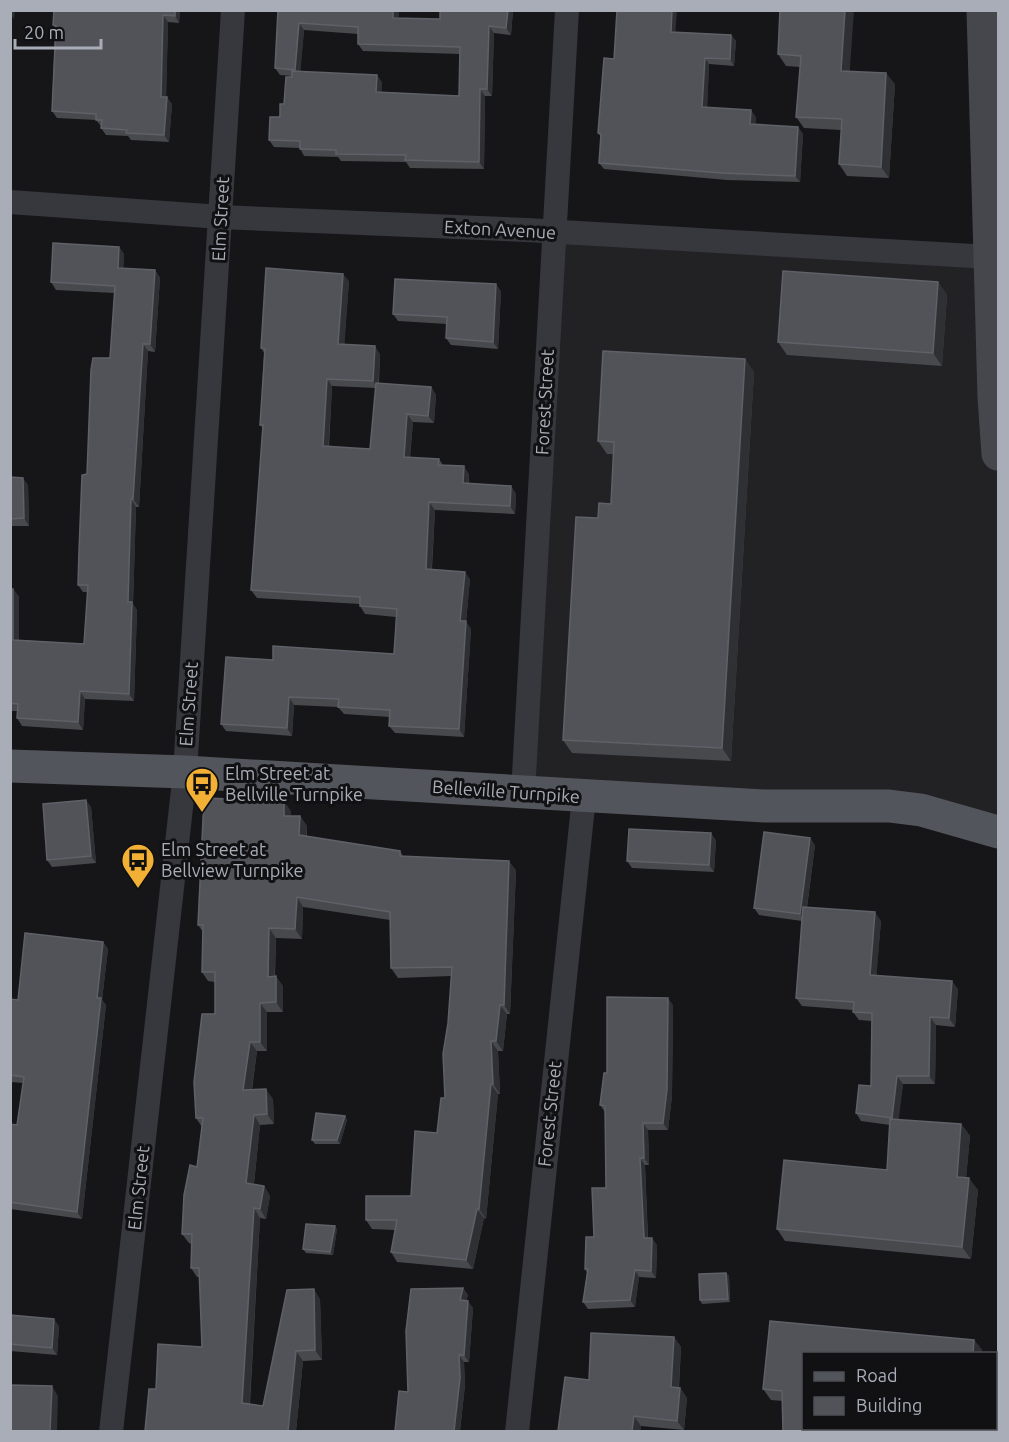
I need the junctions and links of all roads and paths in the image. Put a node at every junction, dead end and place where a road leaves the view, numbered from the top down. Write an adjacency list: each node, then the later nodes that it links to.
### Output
1 (233, 10): 6 (street, Elm Street)
2 (567, 10): 7 (street, Forest Street)
3 (983, 10): 4 (street)
4 (993, 88): 8 (street)
5 (10, 202): 6 (street, Exton Avenue)
6 (221, 216): 7 (street, Exton Avenue); 12 (street, Elm Street)
7 (554, 232): 8 (street, Exton Avenue); 13 (street, Forest Street)
8 (990, 257): 9 (street)
9 (997, 397): 10 (street)
10 (999, 454)
11 (10, 766): 12 (main road, Belleville Turnpike)
12 (184, 772): 13 (main road, Belleville Turnpike); 16 (street, Elm Street)
13 (522, 794): 14 (main road, Belleville Turnpike)
14 (584, 797): 15 (main road, Belleville Turnpike); 17 (street, Forest Street)
15 (999, 832)
16 (111, 1431)
17 (517, 1431)

